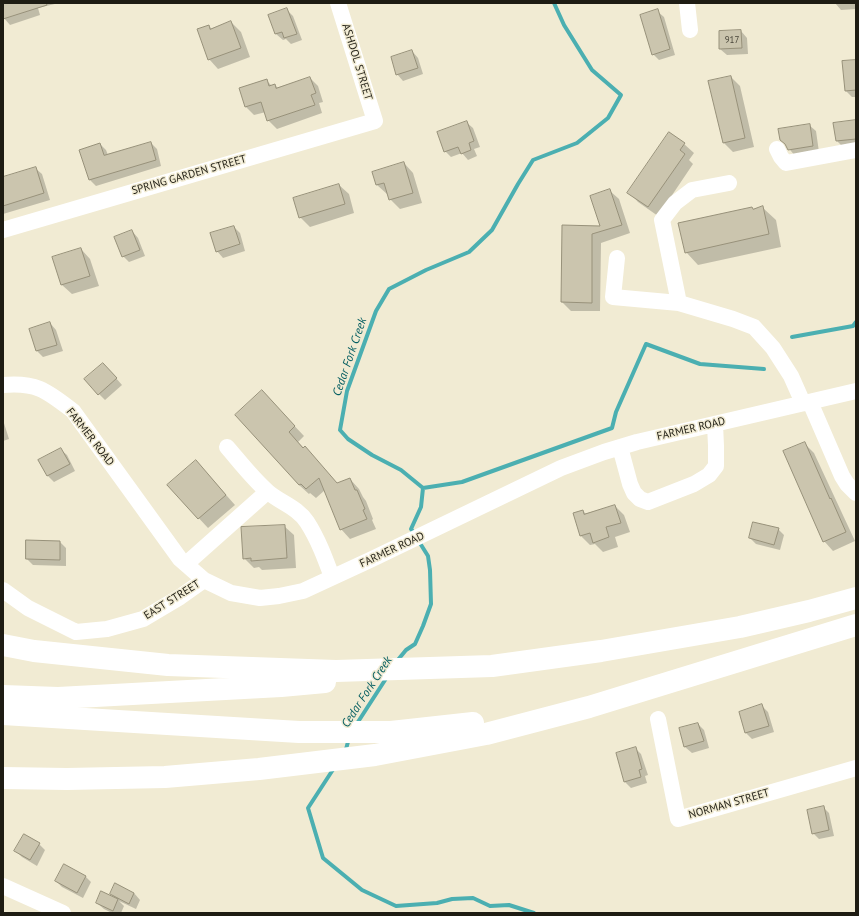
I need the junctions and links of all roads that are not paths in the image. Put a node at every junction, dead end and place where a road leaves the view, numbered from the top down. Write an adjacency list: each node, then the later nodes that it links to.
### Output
1 (338, 3): 4 (street, ASHDOL STREET)
2 (687, 3): 3 (street)
3 (690, 30)
4 (375, 121): 8 (street, SPRING GARDEN STREET)
5 (777, 148): 6 (street)
6 (856, 150)
7 (730, 184): 10 (street)
8 (3, 230)
9 (617, 258): 10 (street)
10 (680, 303): 13 (street)
11 (3, 384): 19 (street, FARMER ROAD)
12 (856, 391): 13 (street, FARMER ROAD)
13 (806, 403): 14 (street, FARMER ROAD); 18 (street)
14 (714, 424): 16 (street, FARMER ROAD); 16 (street)
15 (227, 447): 17 (street)
16 (620, 447): 20 (street, FARMER ROAD)
17 (267, 492): 19 (street); 20 (street)
18 (856, 493)
19 (186, 564): 21 (street, FARMER ROAD)
20 (332, 577): 21 (street, FARMER ROAD)
21 (204, 580): 22 (street, EAST STREET)
22 (3, 590)
23 (856, 598): 26 (highway)
24 (856, 625): 28 (highway)
25 (3, 645): 26 (highway)
26 (492, 666): 27 (highway)
27 (3, 696)
28 (589, 707): 29 (highway); 32 (highway)
29 (3, 714)
30 (658, 719): 31 (street, NORMAN STREET)
31 (856, 768)
32 (3, 778)
33 (3, 886): 34 (street)
34 (63, 913)

